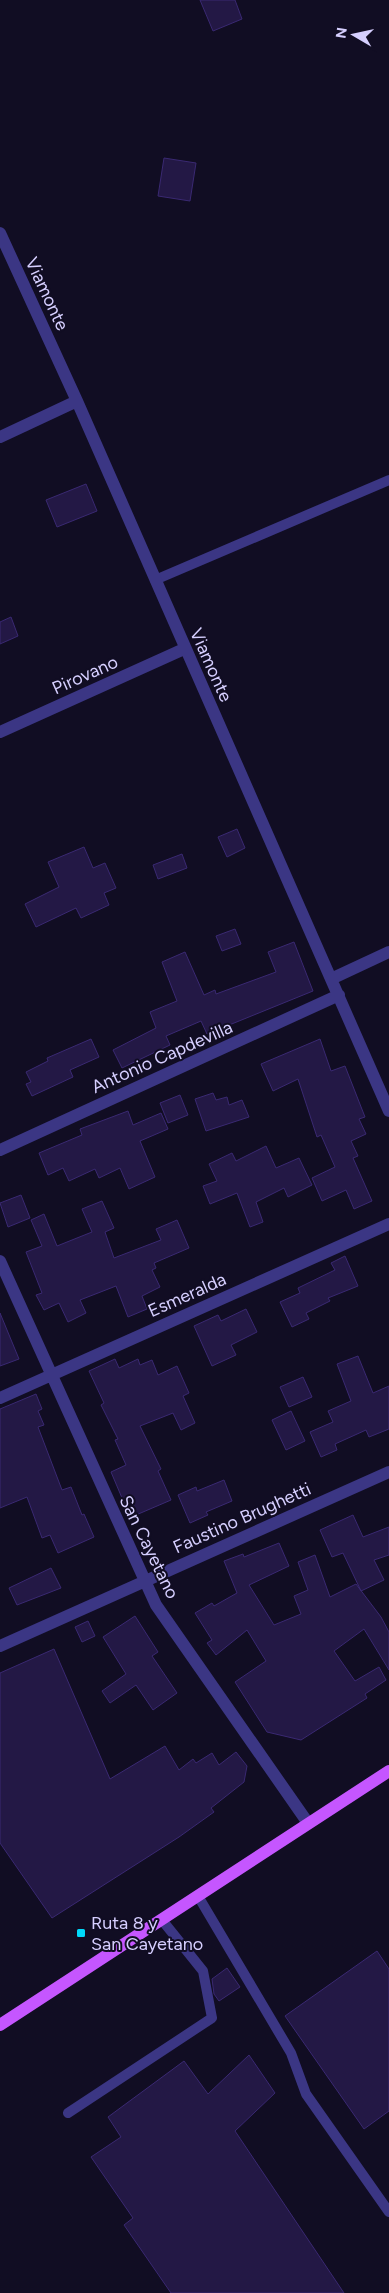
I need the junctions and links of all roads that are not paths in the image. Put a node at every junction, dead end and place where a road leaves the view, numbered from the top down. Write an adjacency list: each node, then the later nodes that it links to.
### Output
1 (0, 233): 2 (street, Viamonte)
2 (77, 401): 3 (street); 5 (street, Viamonte)
3 (0, 437)
4 (389, 480): 5 (lane)
5 (155, 580): 6 (street, Viamonte)
6 (184, 649): 7 (street, Pirovano); 9 (street, Viamonte)
7 (0, 732)
8 (389, 952): 9 (street)
9 (331, 979): 10 (street, Viamonte)
10 (339, 995): 11 (street, Viamonte); 12 (street, Antonio Capdevilla)
11 (389, 1111)
12 (0, 1150)
13 (389, 1224): 15 (street, Esmeralda)
14 (0, 1261): 15 (street, San Cayetano)
15 (51, 1376): 16 (street, Esmeralda); 18 (street, San Cayetano)
16 (0, 1398)
17 (389, 1472): 18 (street, Faustino Brughetti)
18 (144, 1581): 19 (street, Faustino Brughetti); 21 (street, San Cayetano)
19 (0, 1646)
20 (389, 1771): 21 (main road)
21 (308, 1823): 22 (main road)
22 (198, 1896): 23 (main road); 26 (lane)
23 (162, 1920): 24 (main road); 25 (lane)
24 (0, 2025)
25 (68, 2113)
26 (389, 2212)

